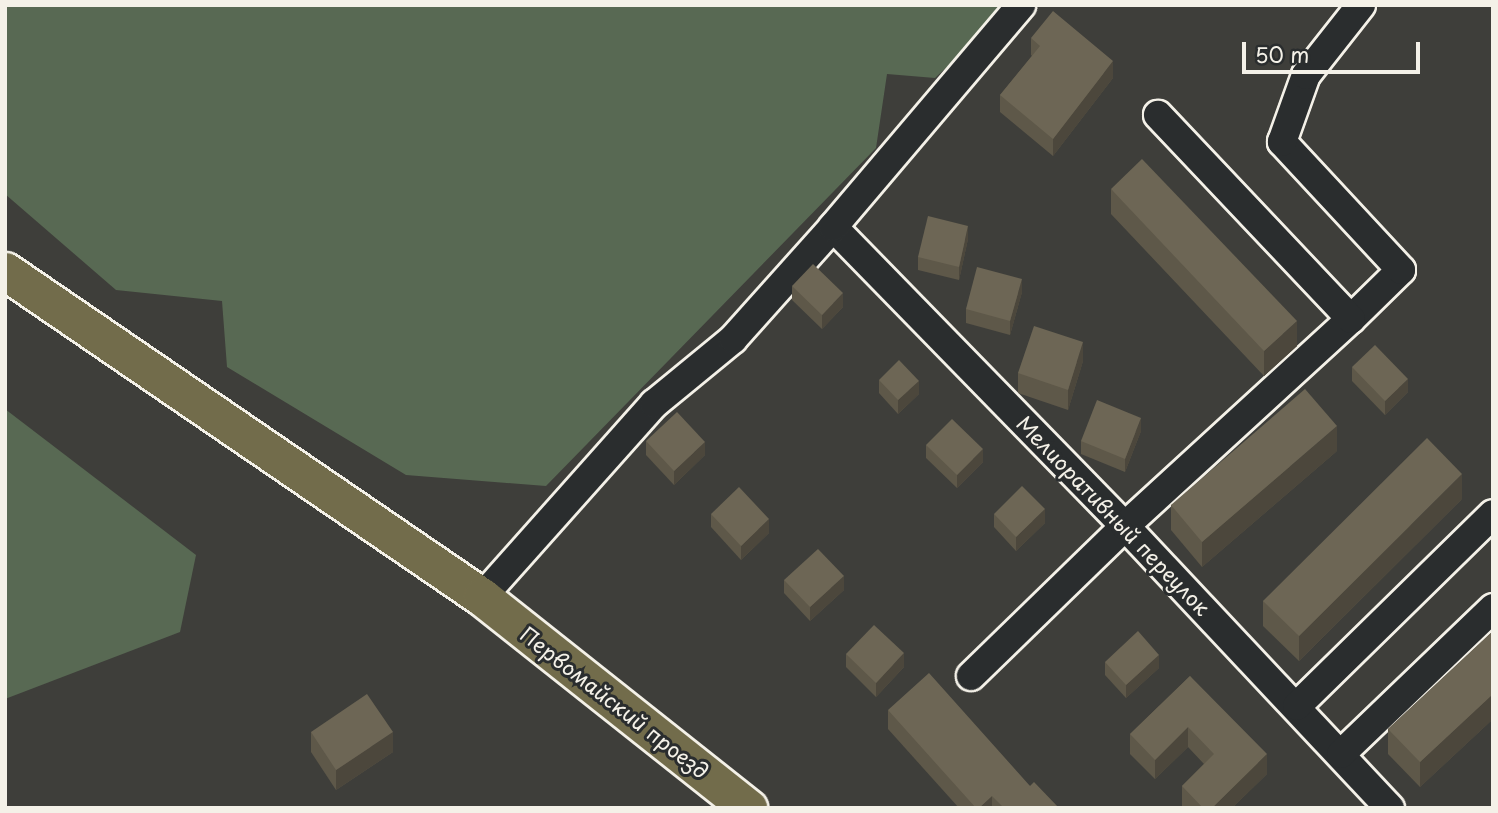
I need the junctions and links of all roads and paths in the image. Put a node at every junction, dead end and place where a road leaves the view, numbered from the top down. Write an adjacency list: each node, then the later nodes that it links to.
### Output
1 (1021, 5): 4 (street)
2 (1361, 5): 6 (street)
3 (1158, 115): 6 (street)
4 (833, 227): 8 (street, Мелиоративный переулок); 9 (street)
5 (5, 271): 9 (main road, Первомайский проезд)
6 (1350, 319): 8 (street)
7 (1493, 514): 12 (street)
8 (1125, 526): 11 (street); 12 (street, Мелиоративный переулок)
9 (482, 597): 14 (main road, Первомайский проезд)
10 (1493, 608): 13 (street)
11 (971, 676)
12 (1297, 706): 13 (street, Мелиоративный переулок)
13 (1341, 754): 15 (street, Мелиоративный переулок)
14 (748, 808)
15 (1390, 808)

